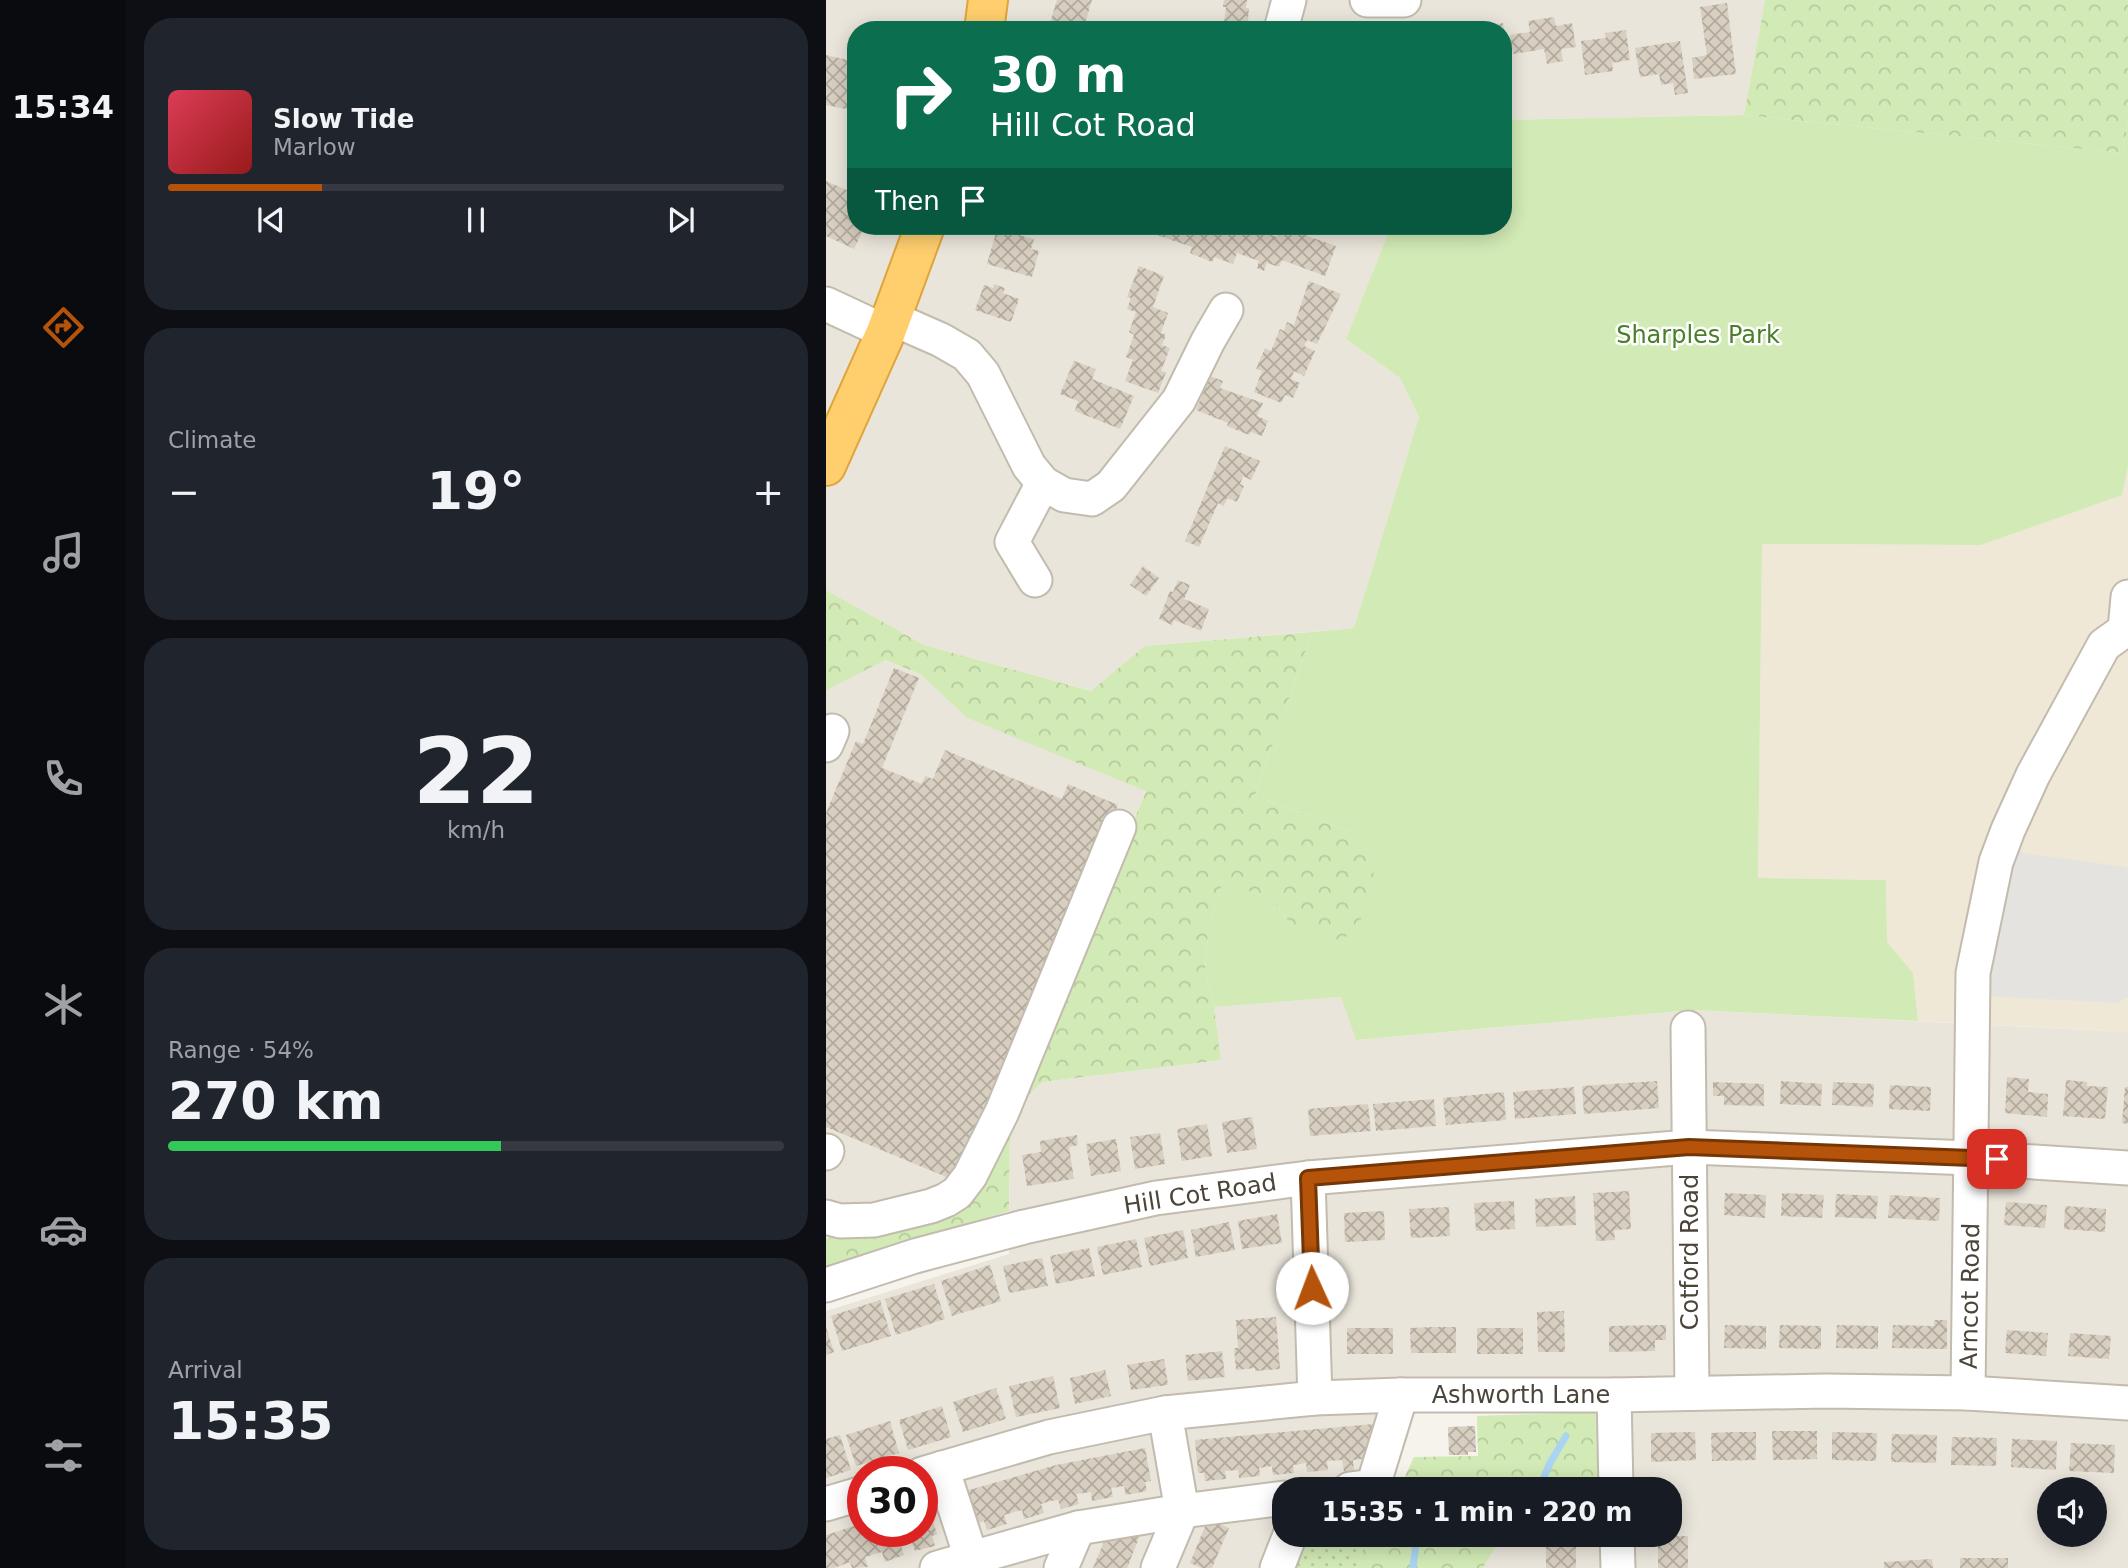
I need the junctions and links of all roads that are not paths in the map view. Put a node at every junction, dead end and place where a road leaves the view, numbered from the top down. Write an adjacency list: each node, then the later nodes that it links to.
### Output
1 (988, 0): 4 (highway)
2 (1367, 0): 3 (street)
3 (1404, 0)
4 (985, 21)
5 (922, 235): 8 (highway)
6 (826, 304): 8 (street)
7 (1226, 308): 10 (street)
8 (888, 325): 9 (highway); 10 (street)
9 (826, 466)
10 (1043, 483): 11 (street)
11 (1035, 580)
12 (2127, 619): 16 (street, Arncot Road)
13 (1119, 827): 19 (street)
14 (1688, 1028): 15 (street, Cotford Road)
15 (1689, 1147): 16 (street, Hill Cot Road); 18 (street, Hill Cot Road); 21 (street, Cotford Road)
16 (1971, 1157): 17 (street, Hill Cot Road); 22 (street, Arncot Road)
17 (2128, 1168)
18 (1308, 1178): 20 (street, Hill Cot Road); 25 (street)
19 (826, 1217)
20 (826, 1285)
21 (1692, 1393): 22 (street, Ashworth Lane); 24 (street, Ashworth Lane)
22 (1968, 1393): 26 (street, Ashworth Lane)
23 (1401, 1395): 24 (street, Ashworth Lane); 25 (street, Ashworth Lane); 29 (street)
24 (1614, 1395): 30 (street)
25 (1315, 1398): 27 (street, Ashworth Lane)
26 (2128, 1403)
27 (1165, 1413): 28 (street, Ashworth Lane); 35 (street)
28 (938, 1469)
29 (1366, 1477)
30 (1616, 1477)
31 (938, 1486): 39 (street)
32 (847, 1498): 34 (street)
33 (1272, 1499): 35 (street)
34 (826, 1504)
35 (1182, 1511): 36 (street); 42 (street)
36 (1078, 1528): 39 (street); 41 (street)
37 (1285, 1547): 43 (street)
38 (1617, 1547): 44 (street)
39 (969, 1563): 40 (street)
40 (937, 1568)
41 (1061, 1568)
42 (1158, 1568)
43 (1277, 1568)
44 (1618, 1568)

